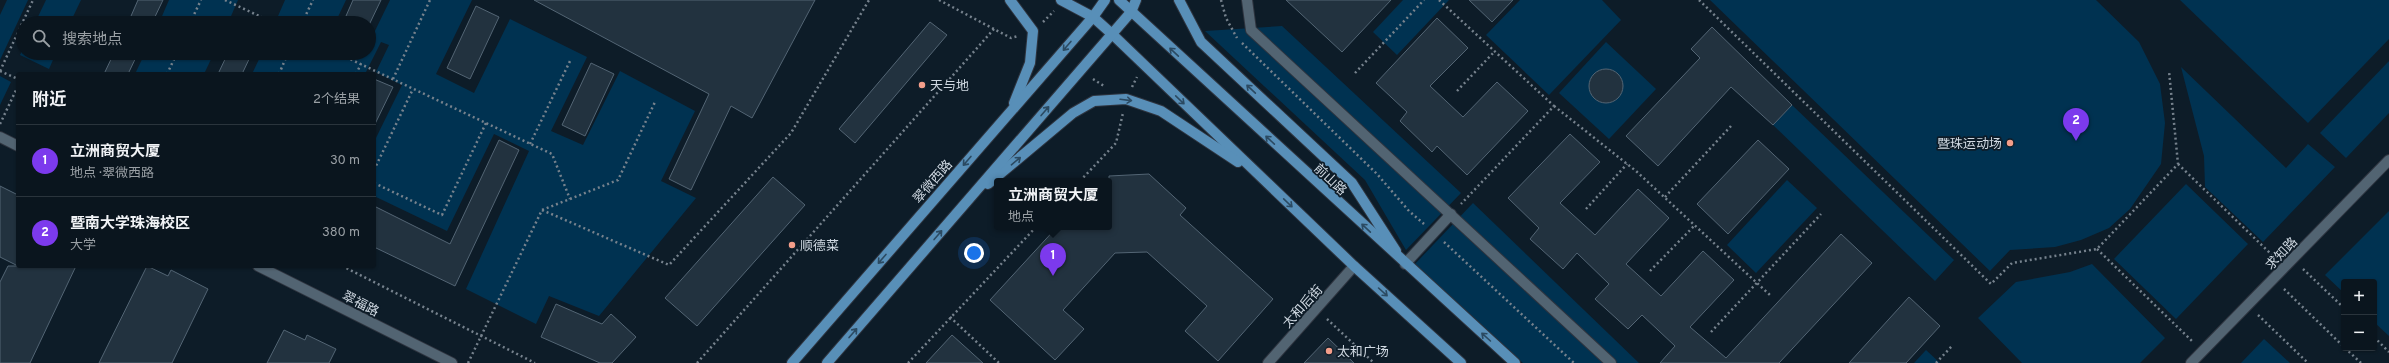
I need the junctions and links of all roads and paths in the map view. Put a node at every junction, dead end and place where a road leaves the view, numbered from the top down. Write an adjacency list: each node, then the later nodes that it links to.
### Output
1 (33, 0): 20 (path)
2 (201, 0): 21 (path)
3 (225, 0): 22 (path)
4 (313, 0): 23 (path)
5 (430, 0): 44 (path)
6 (868, 0): 71 (path)
7 (939, 0): 25 (path)
8 (1010, 0): 26 (main road)
9 (1105, 0): 24 (main road, 翠微西路)
10 (1119, 0): 19 (main road, 前山路)
11 (1136, 0): 19 (main road)
12 (1179, 0): 79 (main road, one-way to 12)
13 (1221, 0): 76 (path)
14 (1246, 0): 72 (street)
15 (1424, 0): 42 (path)
16 (1439, 0): 29 (path)
17 (1700, 0): 77 (path)
18 (1062, 1): 24 (main road); 26 (path)
19 (1131, 12): 27 (main road); 79 (main road, 前山路, one-way to 19)
20 (26, 16)
21 (193, 16)
22 (259, 16)
23 (305, 16)
24 (1093, 17): 27 (main road); 51 (main road, 翠微西路, one-way to 51)
25 (994, 29): 26 (path); 103 (path)
26 (1033, 31): 51 (main road)
27 (1112, 34): 35 (main road); 37 (main road)
28 (16, 37): 36 (path)
29 (1495, 51): 47 (path); 50 (path)
30 (571, 59): 56 (path)
31 (174, 60): 39 (path)
32 (285, 60): 40 (path)
33 (352, 60): 34 (path)
34 (361, 64): 41 (path); 44 (path)
35 (1144, 65): 48 (path); 62 (main road, one-way to 62)
36 (0, 71): 43 (path)
37 (1080, 71): 48 (path); 69 (main road, one-way to 37)
38 (2169, 71): 60 (path)
39 (168, 72)
40 (280, 72)
41 (357, 72)
42 (1355, 73)
43 (16, 78)
44 (393, 79): 45 (path)
45 (413, 88): 52 (path); 61 (path)
46 (16, 90): 53 (path)
47 (1457, 91)
48 (1126, 99): 62 (main road); 63 (main road, one-way to 48); 64 (path)
49 (656, 102): 68 (path)
50 (1554, 106): 59 (path); 72 (path)
51 (1011, 111): 104 (main road, 翠微西路, one-way to 104)
52 (486, 123): 56 (path); 66 (path)
53 (0, 124)
54 (1731, 126): 67 (path)
55 (0, 137): 57 (street)
56 (530, 144): 68 (path)
57 (16, 145)
58 (2389, 160): 78 (street, 求知路)
59 (1628, 164): 67 (path); 70 (path)
60 (2178, 164): 77 (path); 81 (path)
61 (376, 166)
62 (1260, 176): 80 (main road, one-way to 80)
63 (996, 178)
64 (1083, 178)
65 (994, 179): 69 (main road, one-way to 65)
66 (376, 184)
67 (1665, 197): 74 (path)
68 (570, 199): 71 (path)
69 (965, 204): 105 (main road, one-way to 69)
70 (1586, 208)
71 (542, 210): 93 (path)
72 (1451, 214): 76 (street); 113 (street)
73 (1821, 214): 86 (path)
74 (1695, 225): 84 (path); 86 (path)
75 (1033, 230): 91 (path)
76 (1434, 233): 79 (street); 112 (path)
77 (2097, 249): 97 (path)
78 (2293, 259): 81 (street, 求知路); 89 (path)
79 (1405, 264): 111 (main road, 前山路, one-way to 79)
80 (1354, 266): 90 (street, 太和后街); 110 (main road, one-way to 110)
81 (2285, 267): 85 (street, 求知路)
82 (262, 268): 100 (street, 翠福路)
83 (346, 268): 93 (path)
84 (1650, 271)
85 (2273, 279): 88 (street, 求知路); 95 (path)
86 (1756, 282): 87 (path); 92 (path)
87 (1771, 296)
88 (2248, 305): 97 (street, 求知路); 116 (path)
89 (2341, 305)
90 (1316, 309): 108 (street, 太和后街); 109 (path)
91 (950, 317): 106 (path); 107 (path)
92 (1711, 332)
93 (481, 337): 101 (path); 102 (path)
94 (2377, 340): 99 (path)
95 (2341, 344)
96 (1952, 346): 114 (path)
97 (2203, 351): 115 (street, 求知路)
98 (2348, 351): 117 (path)
99 (2389, 352)
100 (452, 363)
101 (468, 363)
102 (535, 363)
103 (697, 363)
104 (792, 363)
105 (827, 363)
106 (908, 363)
107 (999, 363)
108 (1268, 363)
109 (1374, 363)
110 (1461, 363)
111 (1515, 363)
112 (1574, 363)
113 (1611, 363)
114 (1936, 363)
115 (2191, 363)
116 (2308, 363)
117 (2361, 363)

